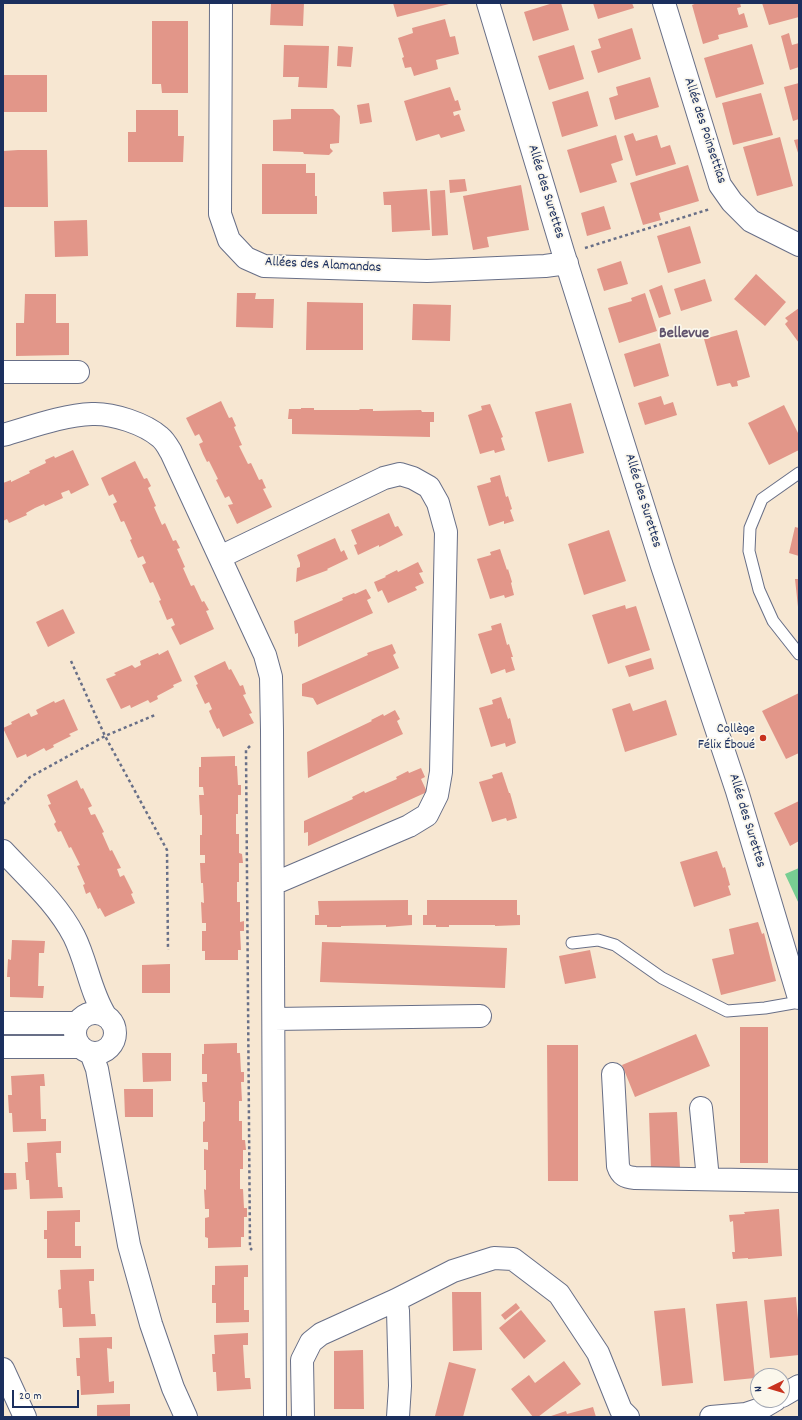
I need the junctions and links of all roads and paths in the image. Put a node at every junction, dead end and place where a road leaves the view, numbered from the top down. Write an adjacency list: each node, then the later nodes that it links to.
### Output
1 (221, 3): 6 (street, Allées des Alamandas)
2 (488, 3): 6 (street, Allée des Surettes)
3 (664, 3): 4 (street, Allée des Poinsettias)
4 (732, 202): 5 (street, Allée des Poinsettias); 6 (path)
5 (799, 245)
6 (565, 258): 22 (street, Allée des Surettes)
7 (3, 372): 8 (street)
8 (78, 372)
9 (3, 435): 11 (street)
10 (799, 474): 12 (lane)
11 (220, 557): 18 (street); 18 (street)
12 (799, 654)
13 (71, 661): 15 (path)
14 (155, 715): 15 (path)
15 (105, 736): 16 (path); 20 (path)
16 (3, 804)
17 (3, 851): 21 (street)
18 (273, 884): 26 (street)
19 (572, 943): 23 (lane)
20 (168, 950)
21 (90, 978): 24 (street); 27 (street)
22 (799, 998)
23 (799, 1002)
24 (105, 1015): 27 (street); 30 (street)
25 (480, 1016): 26 (street)
26 (274, 1019): 42 (street)
27 (80, 1020): 28 (street); 30 (street)
28 (3, 1023)
29 (3, 1047): 30 (street)
30 (93, 1050): 41 (street)
31 (613, 1074): 33 (street)
32 (701, 1108): 33 (street)
33 (708, 1179): 34 (street)
34 (799, 1181)
35 (396, 1300): 43 (street); 44 (street); 45 (street)
36 (3, 1369): 40 (street)
37 (799, 1386): 38 (street)
38 (790, 1391)
39 (761, 1408): 46 (street)
40 (25, 1417)
41 (186, 1417)
42 (275, 1417)
43 (303, 1417)
44 (398, 1417)
45 (628, 1417)
46 (711, 1417)

